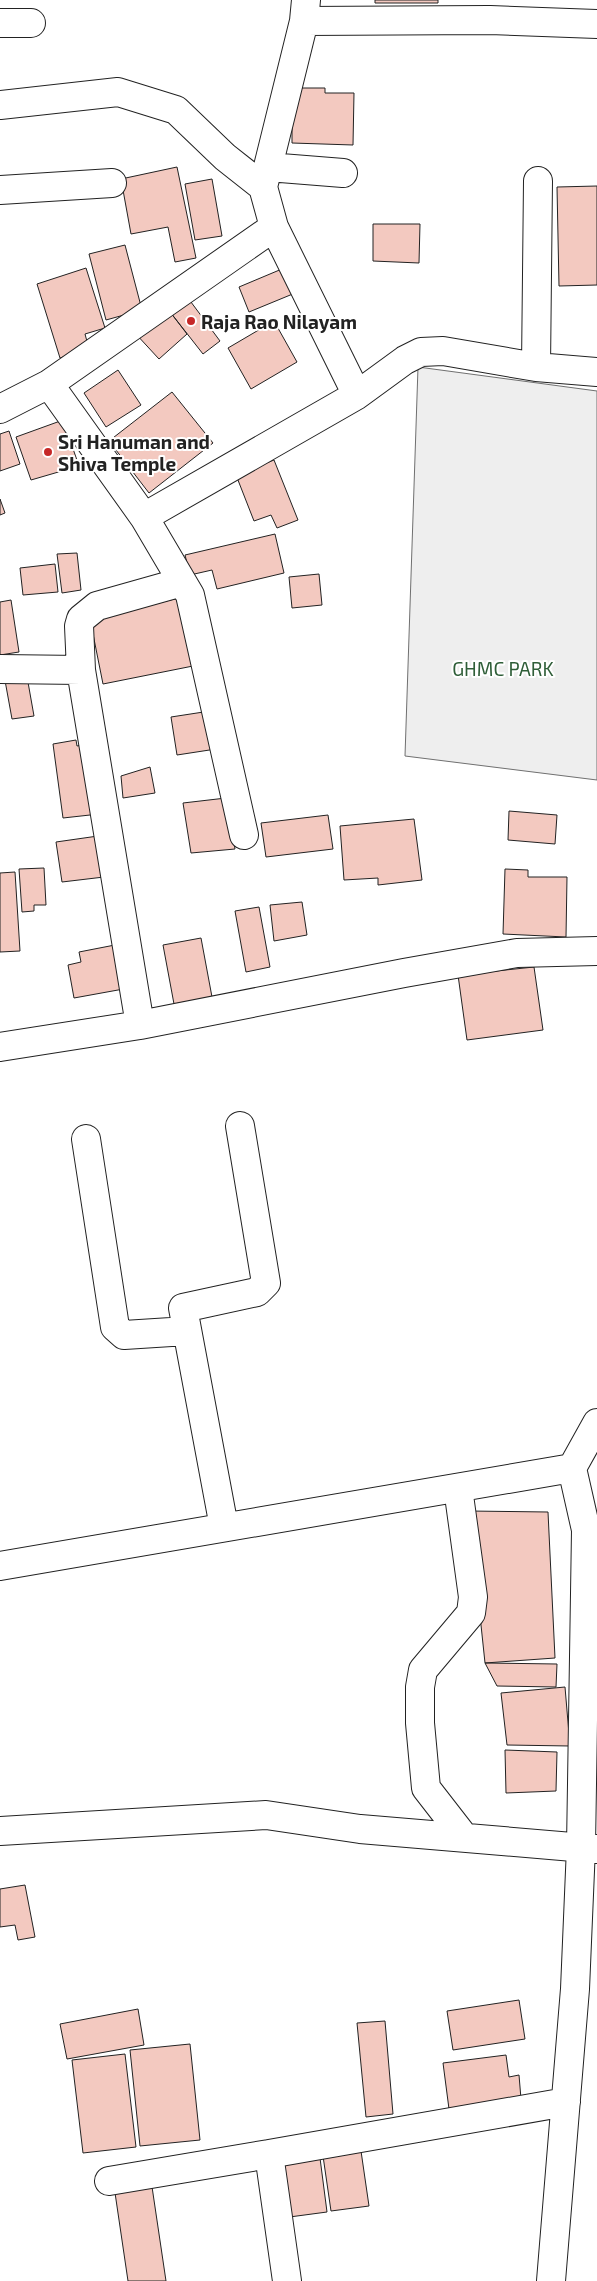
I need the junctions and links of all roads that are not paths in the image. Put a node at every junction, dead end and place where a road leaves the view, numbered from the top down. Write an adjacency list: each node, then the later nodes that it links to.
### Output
1 (305, 11): 4 (street); 7 (street)
2 (0, 23): 3 (street)
3 (31, 23)
4 (597, 24)
5 (0, 105): 7 (street)
6 (343, 173): 7 (street)
7 (266, 177): 11 (street)
8 (538, 182): 12 (street)
9 (112, 183): 10 (street)
10 (0, 190)
11 (274, 227): 14 (street); 15 (street)
12 (536, 367): 13 (street); 15 (street)
13 (597, 372)
14 (49, 384): 16 (street); 17 (street)
15 (357, 396): 17 (street)
16 (0, 409)
17 (144, 517): 18 (street)
18 (182, 582): 20 (street); 21 (street)
19 (0, 669): 20 (street)
20 (81, 670): 23 (street)
21 (244, 835)
22 (597, 951): 23 (street)
23 (140, 1025): 24 (street)
24 (0, 1047)
25 (240, 1126): 27 (street)
26 (86, 1139): 27 (street)
27 (186, 1331): 31 (street)
28 (597, 1423): 29 (street)
29 (572, 1468): 30 (street); 32 (street)
30 (458, 1488): 31 (street); 35 (street)
31 (224, 1527): 33 (street)
32 (592, 1532): 36 (street)
33 (0, 1566)
34 (0, 1831): 35 (street)
35 (464, 1837): 36 (street)
36 (589, 1848): 37 (street)
37 (566, 2102): 38 (street); 41 (street)
38 (269, 2154): 39 (street); 40 (street)
39 (110, 2181)
40 (286, 2281)
41 (551, 2281)

